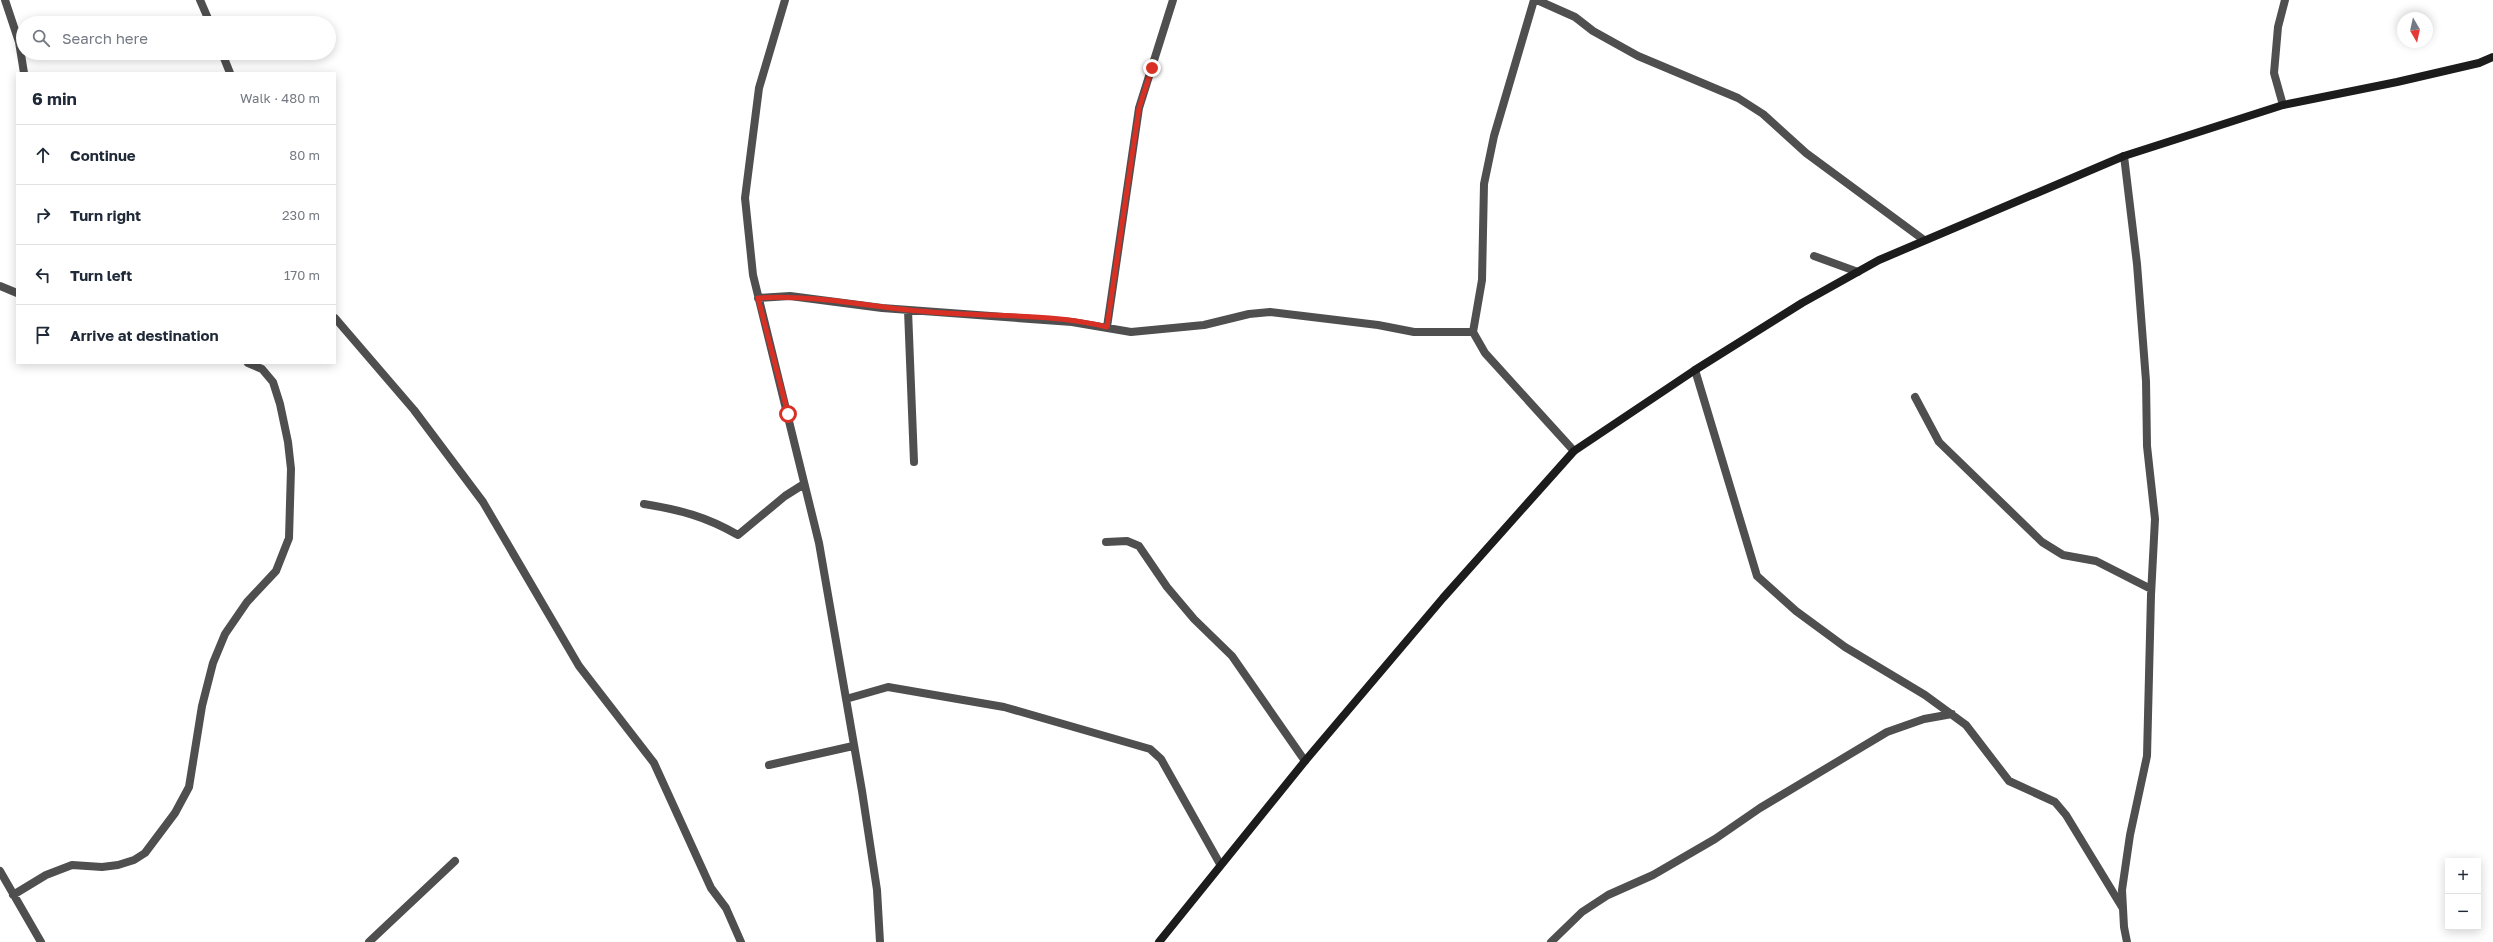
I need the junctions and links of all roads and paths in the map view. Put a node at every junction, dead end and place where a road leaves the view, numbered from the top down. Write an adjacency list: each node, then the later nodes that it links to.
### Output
1 (5, 0): 8 (street)
2 (200, 0): 7 (street)
3 (785, 0): 21 (street)
4 (1173, 0): 24 (street)
5 (1536, 0): 16 (street); 25 (street)
6 (2285, 0): 14 (street)
7 (207, 16)
8 (16, 33)
9 (2493, 57): 14 (street)
10 (22, 60): 12 (street)
11 (225, 60): 13 (street)
12 (24, 72)
13 (230, 72)
14 (2283, 105): 15 (street)
15 (2124, 156): 16 (street); 34 (street)
16 (1924, 240): 18 (street)
17 (1814, 256): 18 (street)
18 (1858, 272): 27 (street)
19 (0, 286): 20 (street)
20 (16, 293)
21 (758, 298): 22 (street); 31 (street)
22 (908, 310): 24 (street); 30 (street)
23 (336, 319): 48 (street)
24 (1107, 327): 25 (street)
25 (1473, 332): 29 (street)
26 (250, 364): 43 (street)
27 (1695, 370): 29 (street); 36 (street)
28 (1915, 397): 34 (street)
29 (1574, 450): 38 (street)
30 (914, 462)
31 (804, 484): 32 (street); 35 (street)
32 (644, 504)
33 (1106, 542): 38 (street)
34 (2151, 589): 44 (street)
35 (846, 699): 37 (street); 41 (street)
36 (1952, 714): 44 (street); 51 (street)
37 (853, 746): 39 (street); 49 (street)
38 (1305, 761): 41 (street)
39 (769, 765)
40 (454, 861): 47 (street)
41 (1220, 864): 45 (street)
42 (0, 871): 43 (street)
43 (13, 896): 46 (street)
44 (2122, 908): 52 (street)
45 (1167, 938): 50 (street)
46 (41, 942)
47 (369, 942)
48 (740, 942)
49 (880, 942)
50 (1159, 942)
51 (1551, 942)
52 (2127, 942)

